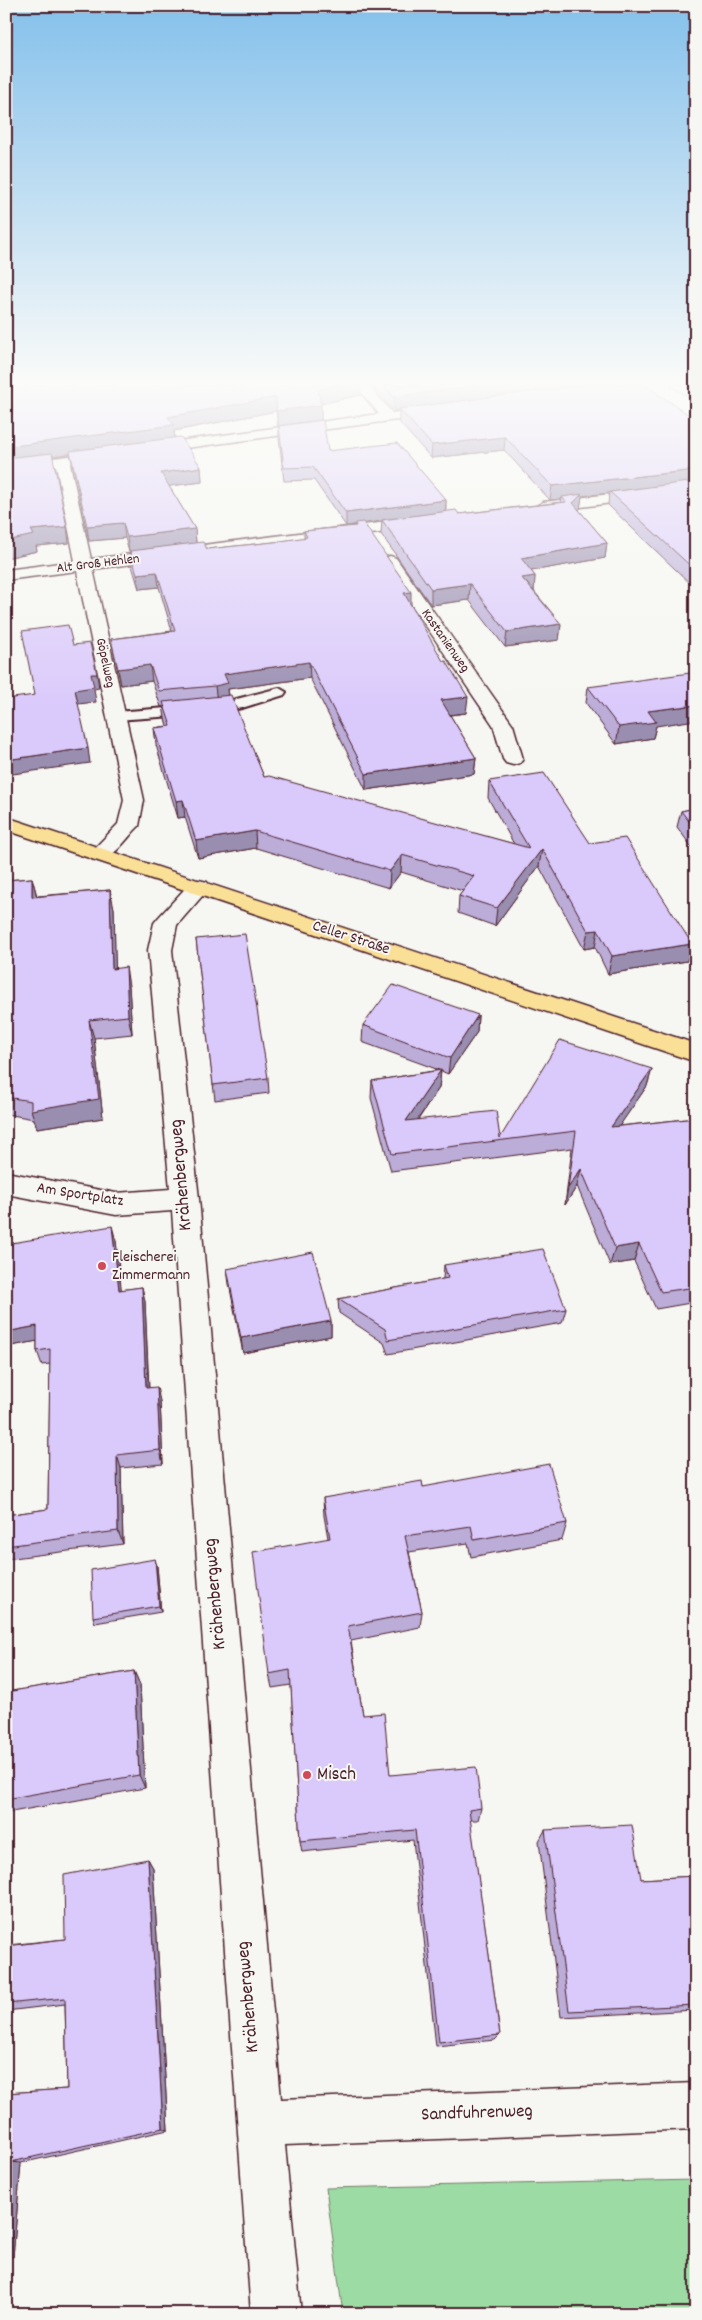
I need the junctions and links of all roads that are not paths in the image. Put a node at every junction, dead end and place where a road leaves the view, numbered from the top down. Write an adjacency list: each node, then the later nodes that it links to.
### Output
1 (69, 493): 6 (street, Göpelweg)
2 (653, 493): 3 (street)
3 (532, 508)
4 (435, 521): 5 (street, Alt Groß Hehlen)
5 (368, 529): 6 (street, Alt Groß Hehlen); 10 (street, Kastanienweg)
6 (85, 565): 7 (street, Alt Groß Hehlen); 9 (street, Göpelweg)
7 (6, 575)
8 (279, 692): 9 (lane)
9 (116, 716): 12 (street, Göpelweg)
10 (512, 758)
11 (6, 823): 12 (main road, Celler Straße)
12 (100, 854): 13 (main road, Celler Straße)
13 (199, 887): 14 (main road, Celler Straße); 16 (street, Krähenbergweg)
14 (696, 1053)
15 (6, 1183): 16 (street, Am Sportplatz)
16 (184, 1199): 18 (street, Krähenbergweg)
17 (696, 2106): 18 (street, Sandfuhrenweg)
18 (259, 2123): 19 (street, Krähenbergweg)
19 (276, 2314)

